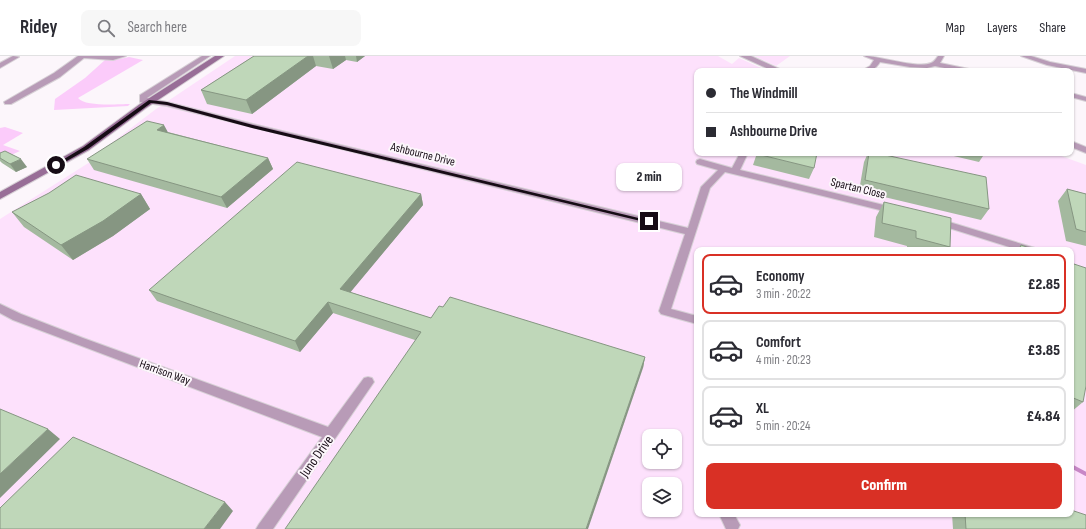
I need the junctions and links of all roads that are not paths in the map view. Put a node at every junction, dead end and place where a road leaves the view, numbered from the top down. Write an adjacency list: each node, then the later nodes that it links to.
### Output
1 (16, 56): 12 (street)
2 (82, 56): 3 (street); 21 (street)
3 (123, 56)
4 (207, 56): 22 (street)
5 (220, 56): 22 (main road)
6 (744, 56): 13 (street)
7 (867, 56): 10 (street)
8 (941, 56): 11 (street)
9 (1024, 56): 16 (street)
10 (878, 59): 11 (street); 14 (street)
11 (934, 64): 15 (street)
12 (0, 66)
13 (773, 68)
14 (871, 68)
15 (954, 68)
16 (1063, 68)
17 (1074, 69): 18 (street)
18 (1086, 71)
19 (1074, 96): 20 (street)
20 (1086, 98)
21 (4, 101): 23 (street)
22 (151, 101): 30 (main road); 33 (street, Ashbourne Drive)
23 (20, 103)
24 (1074, 145): 25 (street)
25 (1086, 150)
26 (743, 156): 29 (street)
27 (700, 162): 28 (street, Spartan Close)
28 (723, 169): 29 (street, Spartan Close); 33 (street)
29 (735, 172): 31 (street, Spartan Close)
30 (0, 196)
31 (904, 213)
32 (926, 218): 34 (street)
33 (690, 232): 36 (street)
34 (1022, 247)
35 (0, 308): 38 (street, Harrison Way)
36 (694, 319)
37 (368, 382): 38 (street, Juno Drive)
38 (331, 434): 39 (street, Juno Drive)
39 (264, 529)

